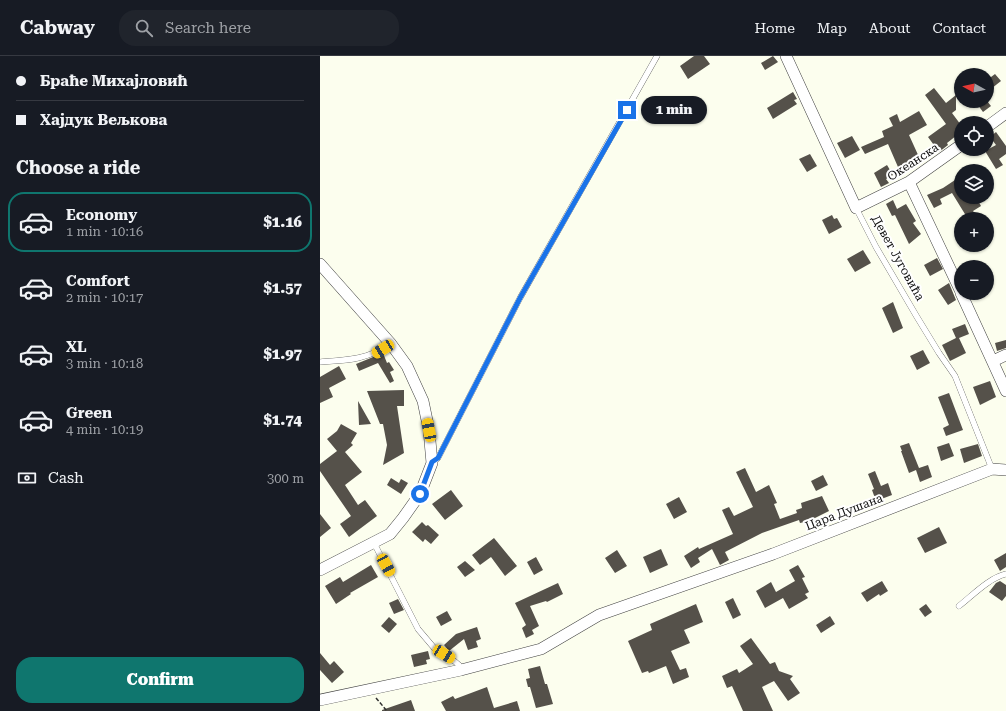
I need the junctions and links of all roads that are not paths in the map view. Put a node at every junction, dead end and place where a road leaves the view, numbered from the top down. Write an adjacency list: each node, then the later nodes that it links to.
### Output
1 (657, 56): 16 (lane)
2 (786, 56): 7 (street, Девет Југовића)
3 (1006, 113): 4 (street)
4 (994, 122)
5 (954, 150): 6 (street, Океанска)
6 (910, 182): 7 (street, Океанска); 9 (street)
7 (856, 208): 17 (lane, Девет Југовића)
8 (320, 264): 11 (street)
9 (954, 278)
10 (964, 300): 13 (street)
11 (391, 344): 14 (lane); 16 (street)
12 (1006, 355): 13 (street)
13 (993, 361): 15 (street)
14 (320, 362)
15 (1006, 391)
16 (432, 462): 18 (street)
17 (1001, 468): 22 (street, Цара Душана)
18 (374, 543): 19 (street); 22 (lane)
19 (320, 570)
20 (1006, 574): 21 (lane)
21 (959, 606)
22 (461, 670): 23 (street, Цара Душана)
23 (320, 700)

